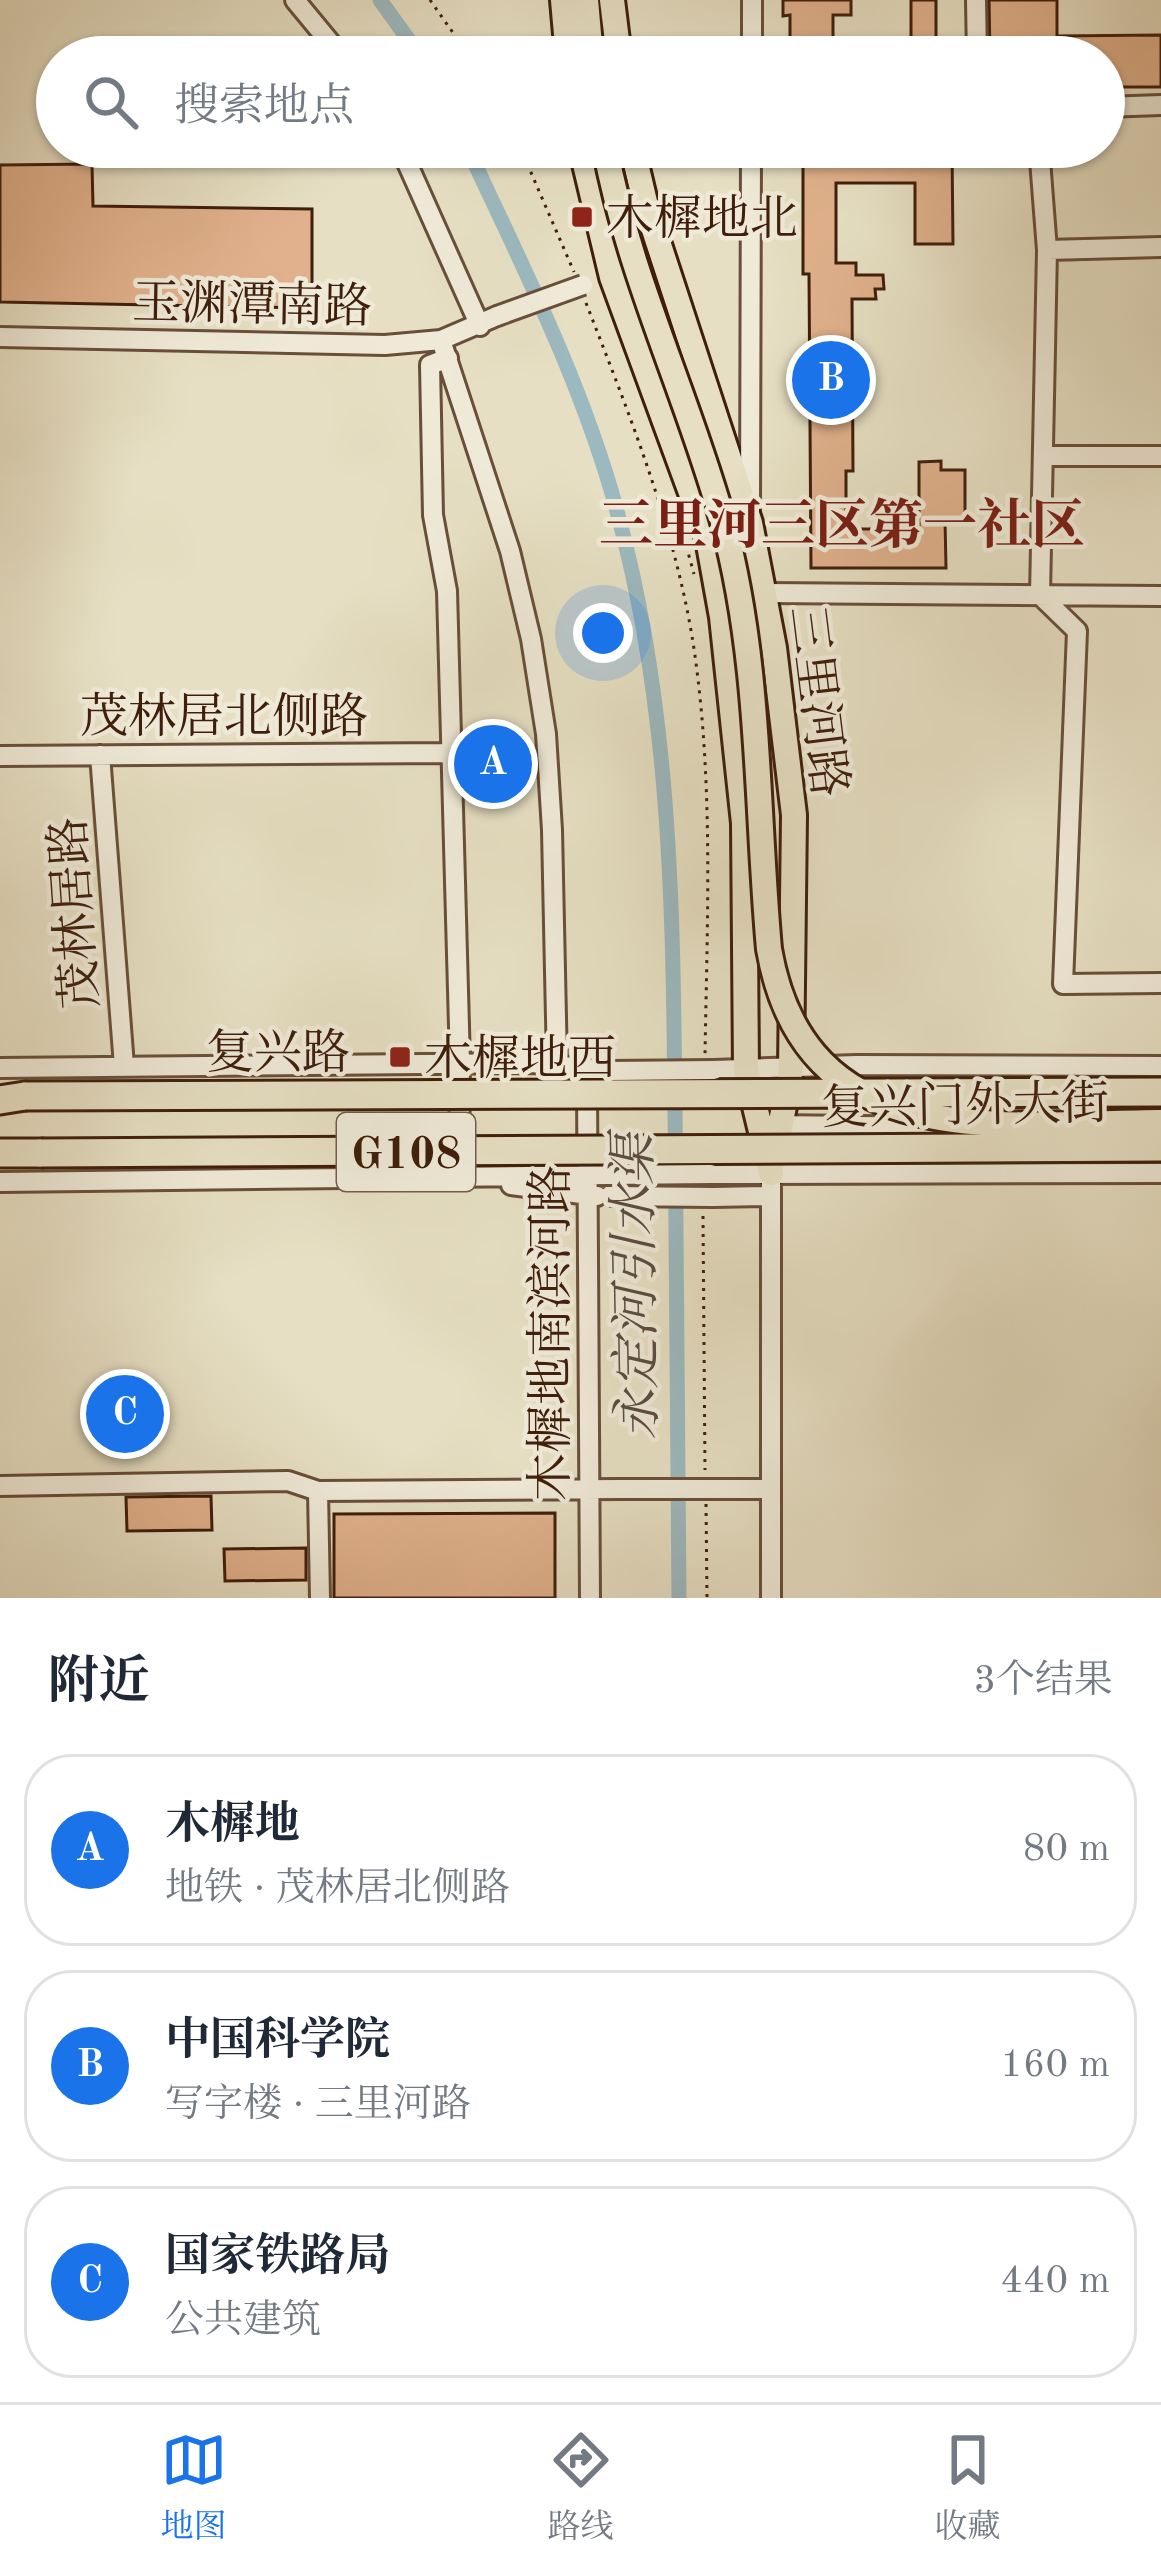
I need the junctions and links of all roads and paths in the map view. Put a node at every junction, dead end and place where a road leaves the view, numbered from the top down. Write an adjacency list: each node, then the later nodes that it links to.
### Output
1 (295, 0): 8 (street)
2 (430, 0): 9 (path)
3 (563, 0): 10 (main road)
4 (586, 0): 11 (main road)
5 (612, 0): 12 (main road)
6 (752, 0): 13 (street)
7 (976, 0): 14 (street)
8 (324, 36)
9 (455, 36)
10 (566, 36)
11 (589, 36)
12 (616, 36)
13 (752, 36)
14 (977, 36)
15 (1161, 105): 16 (street)
16 (1125, 106)
17 (411, 168): 28 (street)
18 (529, 168): 27 (path)
19 (586, 168): 26 (main road, 三里河路)
20 (610, 168): 59 (main road, bridge)
21 (637, 168): 34 (main road, 三里河路)
22 (751, 168): 34 (street)
23 (1041, 168): 25 (street)
24 (1161, 247): 25 (street)
25 (1047, 250): 31 (street)
26 (612, 277): 27 (street, 玉渊潭南路); 35 (main road, 三里河路)
27 (582, 289): 28 (street, 玉渊潭南路, bridge); 47 (path)
28 (489, 321): 30 (street, 玉渊潭南路)
29 (0, 337): 30 (street, 玉渊潭南路)
30 (445, 349): 40 (street); 48 (street)
31 (1043, 456): 32 (street); 38 (street)
32 (1161, 456)
33 (676, 507): 36 (path)
34 (750, 523): 35 (street); 37 (main road, 三里河路)
35 (708, 539): 44 (main road, 三里河路)
36 (696, 584)
37 (765, 593): 38 (street); 43 (main road, 三里河路)
38 (1040, 595): 39 (street); 45 (street)
39 (1161, 596)
40 (449, 753): 41 (street, 茂林居北侧路); 46 (street)
41 (100, 754): 42 (street, 茂林居北侧路); 49 (street, 茂林居路)
42 (0, 756)
43 (794, 815): 44 (main road); 55 (main road, 三里河路)
44 (744, 823): 54 (main road, 三里河路)
45 (1161, 983)
46 (460, 1063): 48 (street, 复兴路); 49 (street, 复兴路); 67 (street)
47 (710, 1064): 53 (street, 复兴路, bridge); 54 (street)
48 (557, 1065): 53 (street, 复兴路)
49 (124, 1066): 52 (street, 复兴路)
50 (946, 1066): 51 (street); 55 (street); 60 (street)
51 (1161, 1066)
52 (0, 1068)
53 (588, 1069): 66 (street, 木樨地南滨河路)
54 (746, 1069): 55 (street); 63 (main road, 三里河路)
55 (791, 1069): 63 (main road, 三里河路)
56 (1161, 1092): 57 (highway, 复兴门外大街 / G108, bridge)
57 (773, 1096): 58 (highway, 复兴路 / G108, bridge)
58 (12, 1098)
59 (1161, 1122)
60 (946, 1127): 63 (street); 64 (street)
61 (1161, 1147): 63 (highway, 复兴门外大街 / G108, bridge)
62 (0, 1154): 63 (highway, 复兴路 / G108, bridge)
63 (771, 1154): 64 (street, 复兴路); 66 (street, 复兴路, bridge); 69 (street, bridge); 73 (street)
64 (947, 1173): 65 (street, 复兴路)
65 (1161, 1173)
66 (587, 1175): 67 (street); 69 (street, 木樨地南滨河路)
67 (459, 1178): 68 (street); 69 (street)
68 (0, 1183)
69 (585, 1196): 74 (street, 木樨地南滨河路)
70 (703, 1216): 71 (path)
71 (706, 1479)
72 (0, 1486): 75 (street)
73 (770, 1489): 74 (street, bridge); 80 (street)
74 (588, 1490): 75 (street); 78 (street, 木樨地南滨河路)
75 (318, 1491): 77 (street)
76 (706, 1502): 79 (path)
77 (320, 1598)
78 (590, 1598)
79 (707, 1598)
80 (771, 1598)

